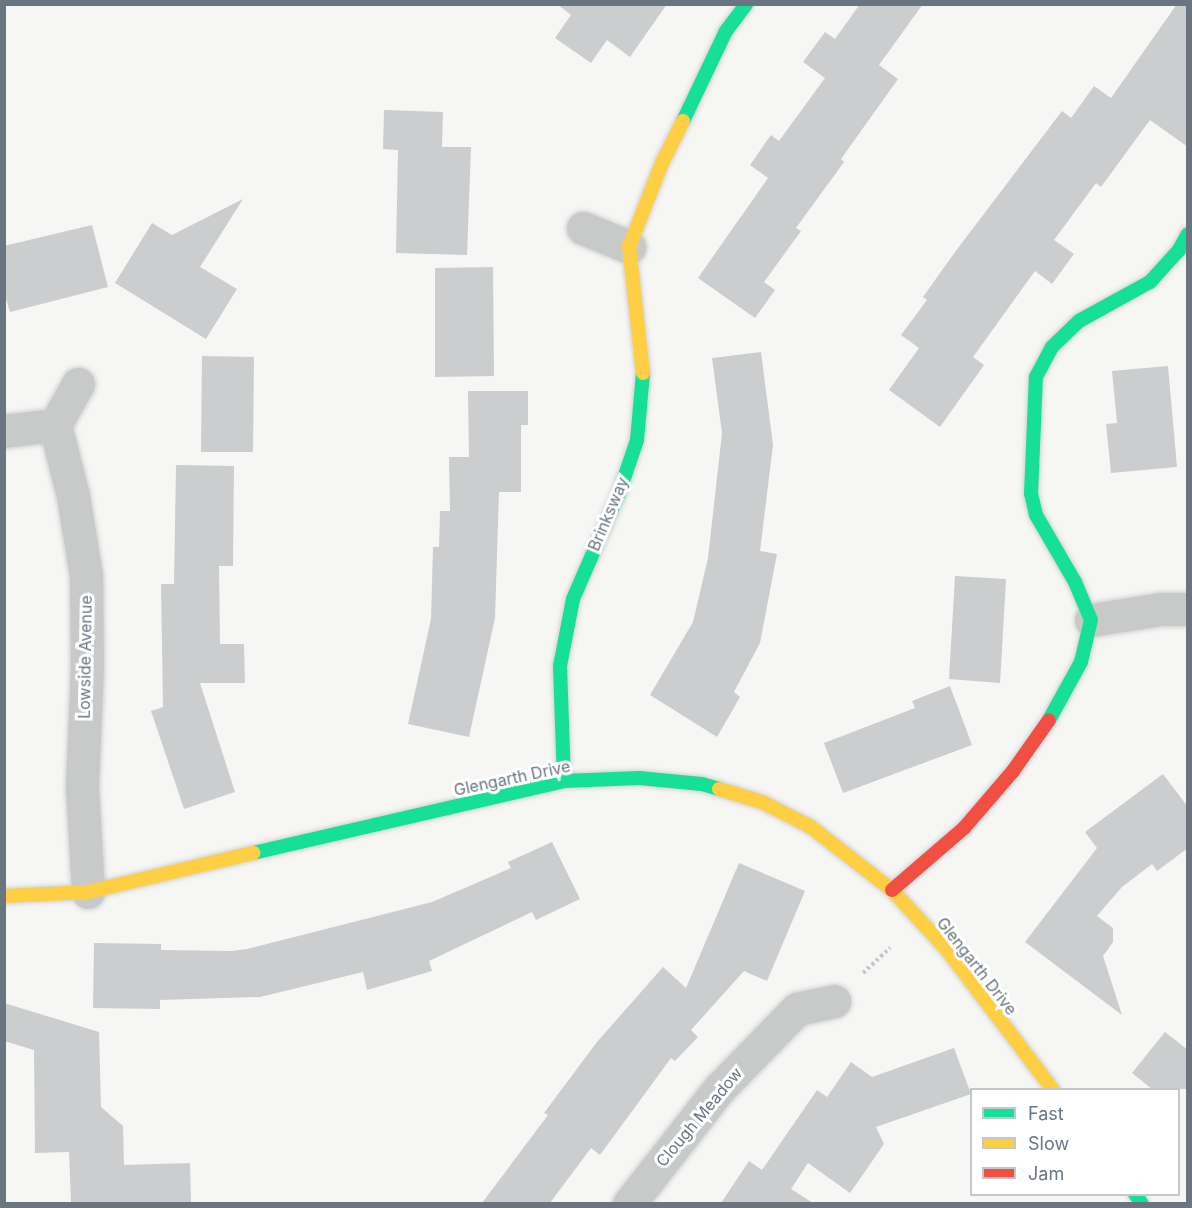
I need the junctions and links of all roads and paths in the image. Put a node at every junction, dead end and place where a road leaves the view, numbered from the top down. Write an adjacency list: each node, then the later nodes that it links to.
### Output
1 (746, 4): 4 (street, Brinksway)
2 (583, 228): 4 (street)
3 (1188, 234): 9 (street)
4 (629, 246): 10 (street, Brinksway)
5 (78, 384): 6 (street)
6 (55, 425): 7 (street); 12 (street, Lowside Avenue)
7 (4, 431)
8 (1188, 609): 9 (street)
9 (1091, 620): 11 (street)
10 (564, 781): 11 (street, Glengarth Drive); 12 (street, Glengarth Drive)
11 (892, 890): 14 (street, Glengarth Drive)
12 (88, 892): 13 (street, Glengarth Drive)
13 (4, 896)
14 (919, 920): 15 (path); 16 (street, Glengarth Drive)
15 (834, 1001): 17 (street, Clough Meadow)
16 (1052, 1088)
17 (629, 1203)

